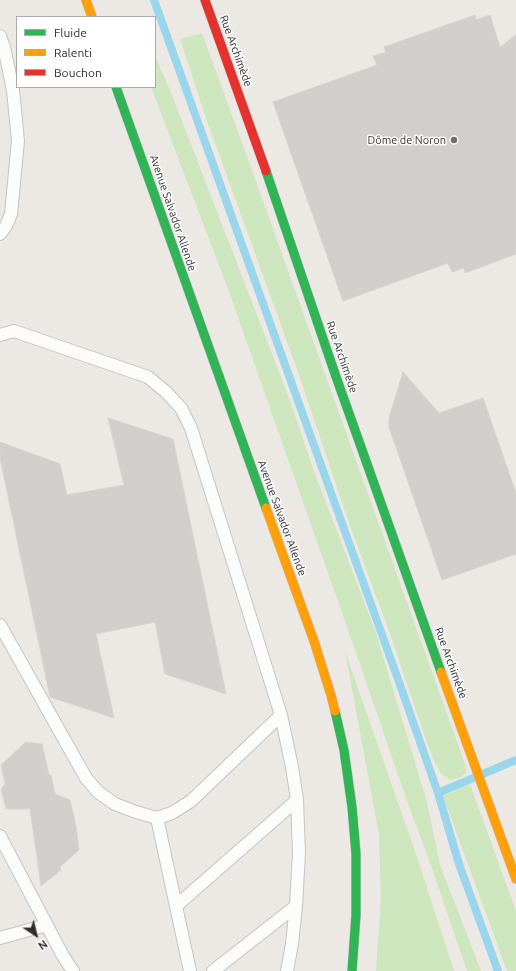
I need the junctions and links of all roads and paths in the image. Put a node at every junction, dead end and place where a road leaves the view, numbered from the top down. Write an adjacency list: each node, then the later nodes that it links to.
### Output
1 (86, 0): 3 (main road)
2 (205, 0): 13 (main road, Rue Archimède)
3 (92, 16)
4 (0, 36): 6 (lane)
5 (116, 88): 22 (main road, Avenue Salvador Allende)
6 (0, 234)
7 (0, 335): 9 (lane)
8 (0, 625): 11 (lane)
9 (281, 715): 10 (lane); 11 (lane)
10 (297, 800): 14 (lane); 15 (lane)
11 (157, 818): 14 (lane)
12 (0, 836): 16 (lane)
13 (516, 879)
14 (176, 906): 19 (lane)
15 (296, 906): 20 (lane); 21 (lane)
16 (47, 925): 17 (lane); 18 (lane)
17 (0, 938)
18 (72, 971)
19 (190, 971)
20 (213, 971)
21 (287, 971)
22 (352, 971)

